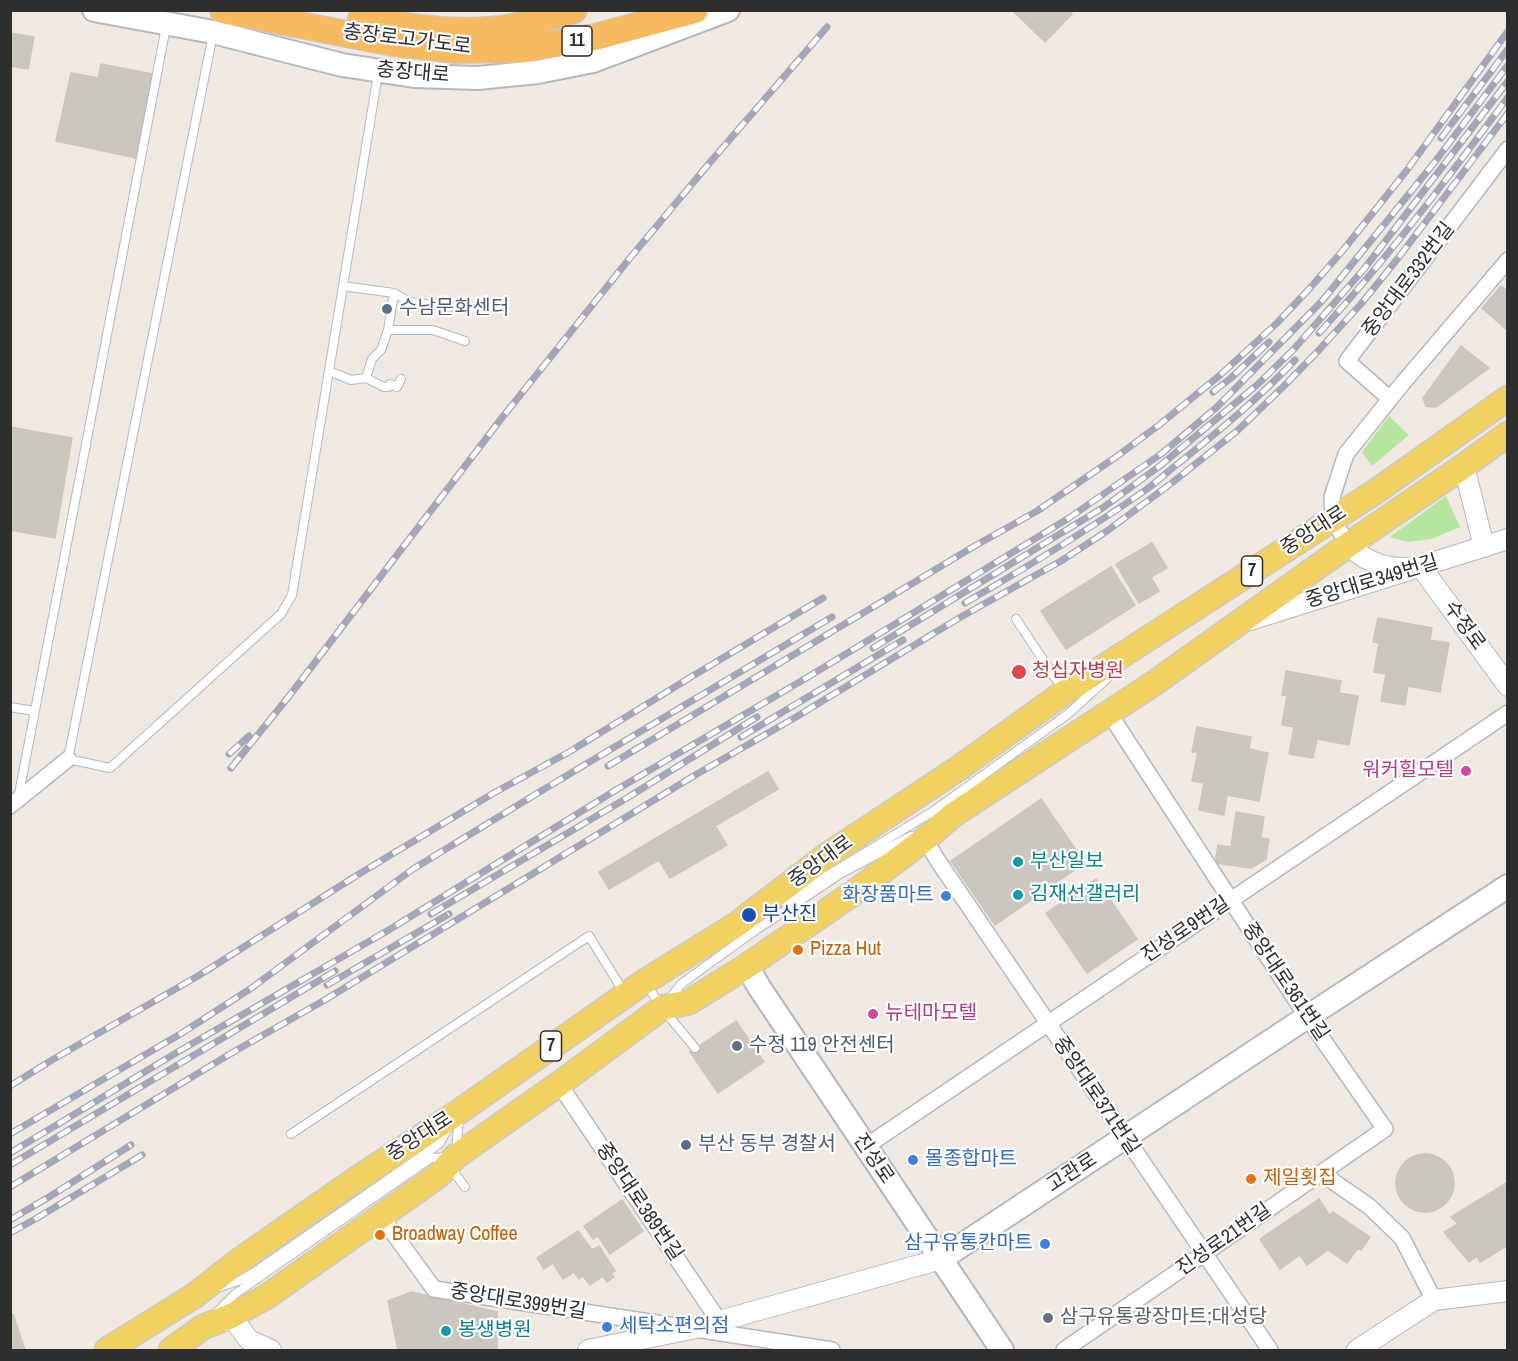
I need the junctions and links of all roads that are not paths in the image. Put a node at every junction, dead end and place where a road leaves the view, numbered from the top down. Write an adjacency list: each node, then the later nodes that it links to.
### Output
1 (94, 10): 9 (main road, 충장대로)
2 (313, 10): 10 (highway, 충장로고가도로 / 11)
3 (394, 10): 10 (highway, 충장로고가도로 / 11)
4 (567, 10): 10 (highway, 충장로고가도로 / 11)
5 (574, 10): 10 (highway, 충장로고가도로 / 11)
6 (695, 10): 10 (highway, 충장로고가도로 / 11)
7 (728, 10): 11 (main road, 충장대로)
8 (218, 21): 9 (main road, 충장대로); 10 (highway, 충장로고가도로 / 11); 11 (main road, 충장대로); 41 (lane)
9 (166, 24): 38 (lane)
10 (457, 33)
11 (378, 70): 15 (lane)
12 (1508, 149): 13 (street)
13 (1502, 169): 24 (street, 중앙대로332번길)
14 (1508, 260): 24 (street)
15 (343, 286): 16 (lane); 20 (lane)
16 (394, 294): 17 (lane); 18 (lane)
17 (452, 307)
18 (388, 330): 19 (lane); 21 (lane)
19 (465, 341)
20 (328, 371): 21 (lane); 41 (lane)
21 (366, 378): 22 (lane)
22 (401, 379)
23 (1508, 398): 27 (main road, 중앙대로 / 7)
24 (1390, 399): 27 (street)
25 (1508, 434): 26 (main road, 중앙대로 / 7)
26 (1464, 466): 29 (main road, 중앙대로 / 7); 30 (street)
27 (1334, 519): 29 (street); 34 (main road, 중앙대로 / 7)
28 (1508, 539): 30 (street, 중앙대로349번길)
29 (1348, 545): 31 (street); 33 (main road, 중앙대로 / 7)
30 (1484, 547): 31 (street, 중앙대로349번길)
31 (1421, 567): 33 (street, 중앙대로349번길); 35 (street, 수정로)
32 (1016, 619): 36 (lane)
33 (1237, 624): 39 (main road, 중앙대로 / 7)
34 (1159, 632): 36 (main road, 중앙대로 / 7); 47 (lane)
35 (1508, 686)
36 (1065, 692): 47 (main road, 중앙대로 / 7)
37 (10, 707): 38 (lane)
38 (34, 711): 42 (lane)
39 (1108, 713): 43 (main road, 중앙대로 / 7); 46 (street, 중앙대로361번길)
40 (1508, 713): 46 (street, 진성로9번길)
41 (68, 759): 42 (street)
42 (14, 803)
43 (953, 814): 44 (main road, 중앙대로 / 7); 50 (lane)
44 (925, 839): 48 (main road, 중앙대로 / 7); 52 (street, 중앙대로371번길)
45 (1508, 886): 51 (main road, 고관로)
46 (1231, 900): 51 (street, 중앙대로361번길); 52 (street, 진성로9번길)
47 (736, 925): 49 (main road, 중앙대로 / 7)
48 (747, 966): 50 (main road, 중앙대로 / 7); 59 (main road, 진성로)
49 (635, 988): 50 (lane); 55 (main road, 중앙대로 / 7); 57 (lane)
50 (662, 1008): 53 (lane); 54 (main road, 중앙대로 / 7)
51 (1308, 1017): 56 (street, 중앙대로361번길); 58 (main road, 고관로)
52 (1047, 1024): 58 (street, 중앙대로371번길); 59 (street, 진성로9번길)
53 (695, 1048)
54 (559, 1084): 60 (main road, 중앙대로 / 7); 69 (street, 중앙대로389번길)
55 (460, 1111): 60 (lane); 74 (main road, 중앙대로 / 7)
56 (1385, 1129): 61 (street, 진성로21번길)
57 (291, 1134)
58 (1125, 1138): 64 (street, 중앙대로371번길); 65 (main road, 고관로)
59 (865, 1147): 65 (main road, 진성로)
60 (455, 1157): 62 (lane); 63 (main road, 중앙대로 / 7); 70 (lane)
61 (1321, 1173): 64 (street, 진성로21번길); 67 (street)
62 (465, 1187)
63 (381, 1215): 68 (main road, 중앙대로 / 7); 71 (street, 중앙대로399번길)
64 (1204, 1254): 80 (street, 진성로21번길); 81 (street, 중앙대로371번길)
65 (941, 1259): 69 (street, 고관로); 79 (main road, 진성로)
66 (1508, 1292): 67 (street)
67 (1434, 1300): 82 (street)
68 (231, 1316): 70 (main road, 중앙대로 / 7); 76 (street)
69 (719, 1321): 71 (street, 고관로)
70 (203, 1327): 75 (main road, 중앙대로 / 7)
71 (691, 1329): 72 (street, 중앙대로399번길); 73 (street, 고관로)
72 (760, 1344): 78 (street, 중앙대로399번길)
73 (617, 1347): 77 (street, 고관로)
74 (107, 1350)
75 (171, 1350)
76 (271, 1350)
77 (588, 1350)
78 (832, 1350)
79 (1002, 1350)
80 (1064, 1350)
81 (1270, 1350)
82 (1357, 1350)

